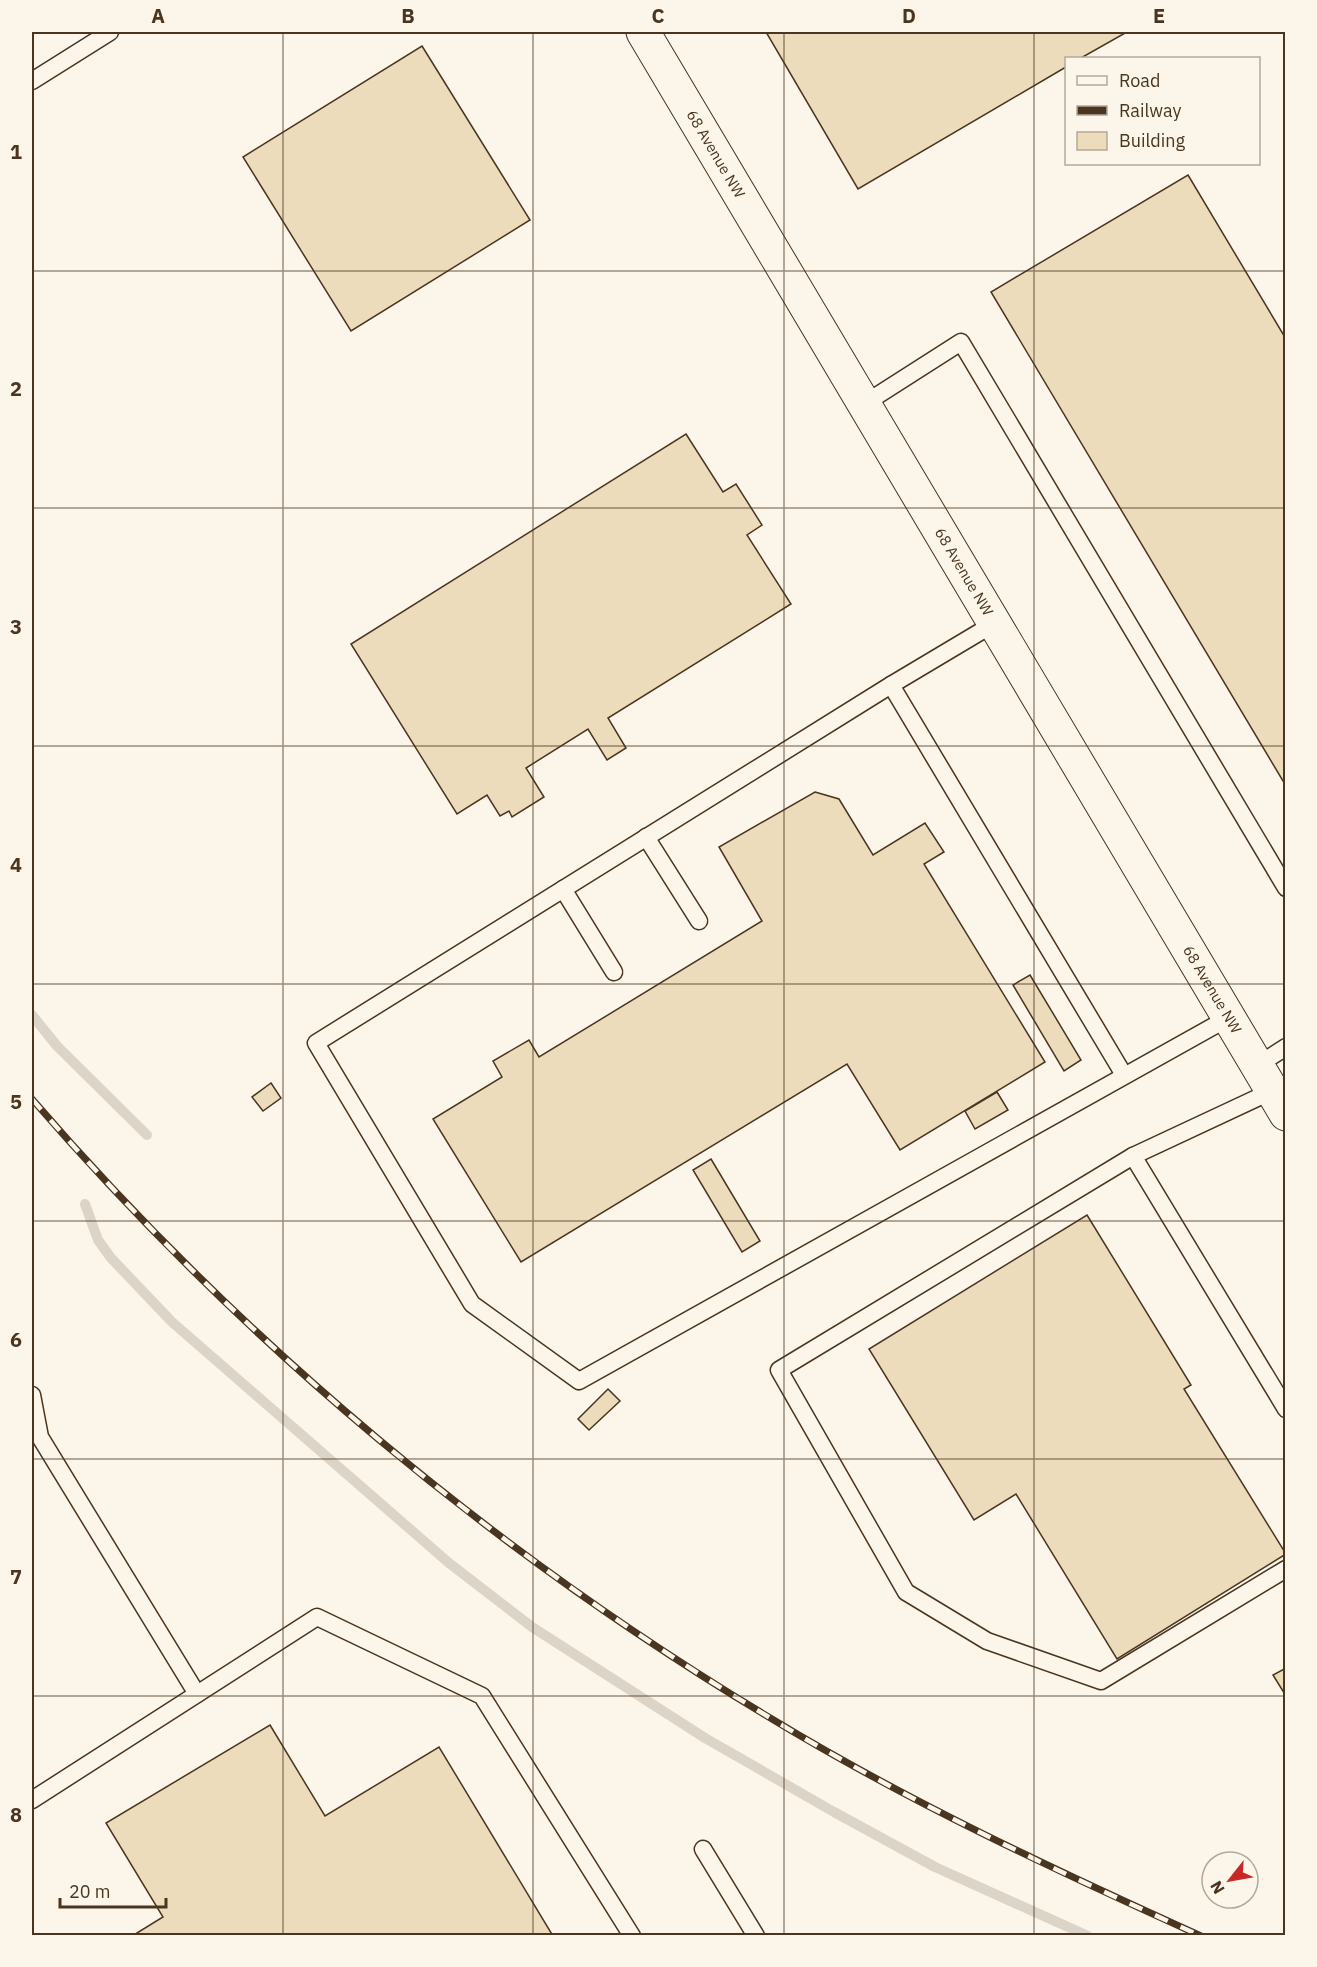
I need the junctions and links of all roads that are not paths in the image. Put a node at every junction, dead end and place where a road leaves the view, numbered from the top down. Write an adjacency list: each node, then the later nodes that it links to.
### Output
1 (110, 32): 3 (lane)
2 (643, 32): 4 (street, 68 Avenue NW)
3 (32, 81)
4 (864, 404): 5 (street, 68 Avenue NW); 8 (lane)
5 (994, 624): 6 (lane); 12 (street, 68 Avenue NW)
6 (891, 685): 7 (lane); 14 (lane)
7 (646, 837): 9 (lane); 10 (lane)
8 (1286, 888)
9 (563, 889): 11 (lane); 14 (lane)
10 (699, 921)
11 (614, 972)
12 (1230, 1017): 14 (lane); 15 (street, 68 Avenue NW)
13 (1286, 1047): 15 (lane)
14 (1124, 1075)
15 (1272, 1090): 16 (lane)
16 (1133, 1156): 18 (lane); 19 (lane)
17 (32, 1395): 20 (lane)
18 (1286, 1409)
19 (1286, 1569)
20 (197, 1694): 21 (lane); 23 (lane)
21 (32, 1800)
22 (703, 1849): 24 (lane)
23 (633, 1935)
24 (756, 1935)

